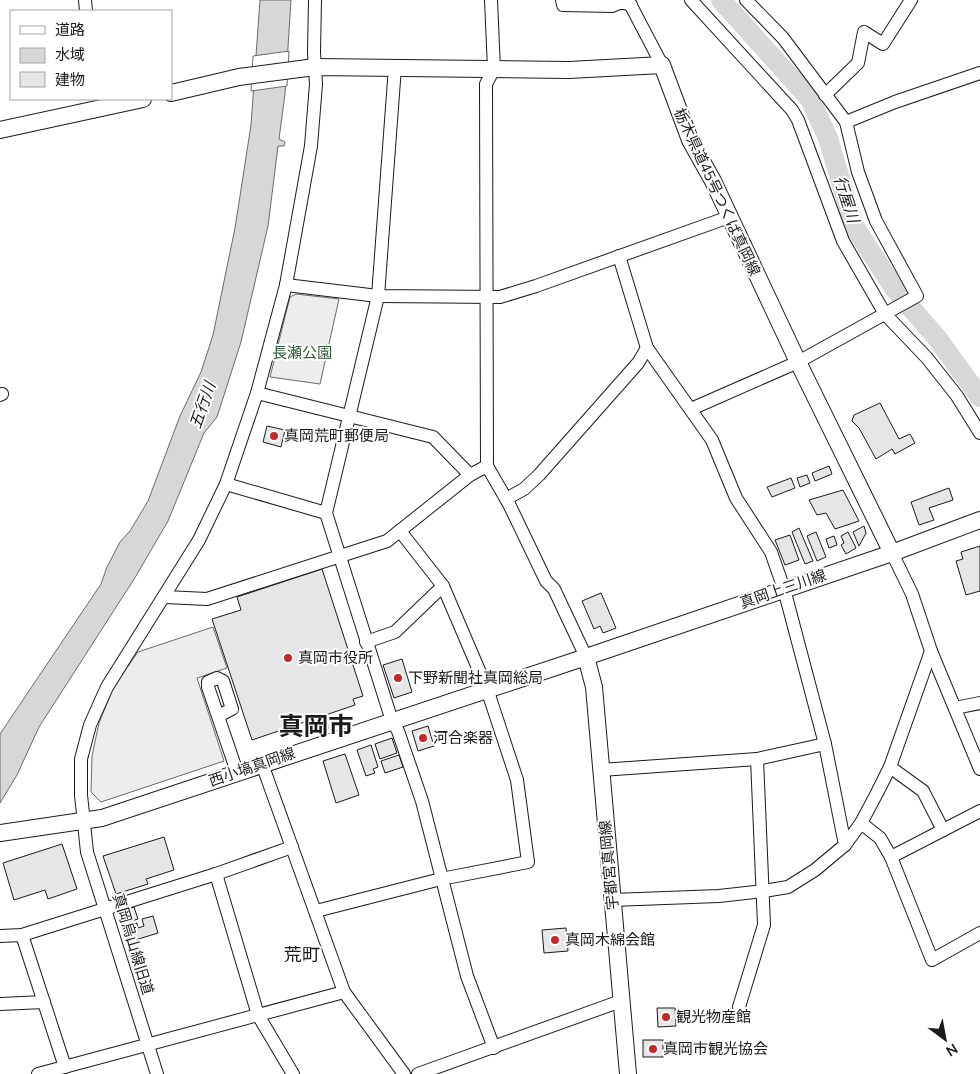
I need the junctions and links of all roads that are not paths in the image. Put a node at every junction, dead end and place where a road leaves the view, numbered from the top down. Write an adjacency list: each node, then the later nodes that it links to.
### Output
1 (315, 0): 10 (street, 真岡烏山線旧道)
2 (492, 0): 11 (street)
3 (562, 0): 7 (street)
4 (691, 0): 24 (street)
5 (746, 0): 14 (street)
6 (911, 0): 14 (street)
7 (633, 2): 8 (street)
8 (662, 65): 11 (main road); 19 (main road, 栃木県道45号つくば真岡線)
9 (395, 67): 10 (main road); 11 (main road); 22 (street)
10 (312, 68): 13 (main road); 21 (street, 真岡烏山線旧道)
11 (494, 69): 23 (street)
12 (980, 73): 17 (street)
13 (172, 93)
14 (825, 96): 17 (street)
15 (133, 100): 16 (main road)
16 (95, 104): 18 (main road)
17 (846, 122): 24 (street)
18 (0, 130)
19 (729, 217): 20 (street); 26 (main road, 栃木県道45号つくば真岡線)
20 (619, 256): 23 (street); 25 (street)
21 (286, 285): 22 (street); 27 (street, 真岡烏山線旧道)
22 (378, 296): 23 (street); 29 (street)
23 (485, 297): 31 (street)
24 (887, 312): 26 (street); 30 (street)
25 (647, 348): 28 (street); 34 (street)
26 (798, 362): 28 (street); 38 (main road, 栃木県道45号つくば真岡線)
27 (258, 393): 29 (street); 33 (street, 真岡烏山線旧道)
28 (691, 409): 41 (street)
29 (350, 415): 32 (street); 35 (street)
30 (980, 433)
31 (487, 466): 32 (street); 34 (street)
32 (470, 475): 37 (street)
33 (226, 484): 35 (street); 42 (street, 真岡烏山線旧道)
34 (506, 499): 45 (street)
35 (326, 513): 39 (street)
36 (980, 520): 38 (main road, 真岡上三川線)
37 (400, 532): 39 (street); 40 (street)
38 (892, 553): 41 (main road, 真岡上三川線); 44 (street)
39 (339, 556): 42 (street); 43 (street)
40 (443, 586): 43 (street); 46 (street)
41 (784, 589): 45 (main road, 真岡上三川線); 51 (street)
42 (165, 597): 59 (street, 真岡烏山線旧道)
43 (366, 642): 50 (street)
44 (931, 651): 48 (street); 54 (street)
45 (586, 657): 46 (main road, 西小塙真岡線); 56 (main road, 宇都宮真岡線)
46 (487, 689): 50 (main road, 西小塙真岡線); 67 (street)
47 (980, 702): 48 (street)
48 (955, 708): 55 (street)
49 (218, 716): 57 (street)
50 (392, 721): 53 (main road, 西小塙真岡線); 67 (street)
51 (825, 744): 52 (street); 63 (street)
52 (757, 759): 56 (street); 68 (street)
53 (262, 764): 57 (main road, 西小塙真岡線); 64 (street)
54 (890, 767): 60 (street); 61 (street)
55 (980, 769)
56 (600, 770): 69 (main road, 宇都宮真岡線)
57 (238, 772): 59 (main road, 西小塙真岡線)
58 (980, 811): 61 (street)
59 (83, 822): 62 (main road, 西小塙真岡線); 70 (street, 真岡烏山線旧道)
60 (861, 823): 63 (street); 65 (street)
61 (944, 830): 65 (street)
62 (0, 833)
63 (845, 845): 68 (street)
64 (292, 847): 66 (street); 71 (street)
65 (891, 857): 72 (street)
66 (216, 874): 70 (street); 80 (street)
67 (441, 879): 71 (street); 82 (street)
68 (764, 891): 69 (street); 79 (street)
69 (612, 900): 76 (main road, 宇都宮真岡線)
70 (105, 908): 73 (street); 81 (street, 真岡烏山線旧道)
71 (316, 911): 75 (street)
72 (980, 933)
73 (22, 935): 74 (street); 77 (street)
74 (0, 936)
75 (344, 992): 80 (street); 87 (street)
76 (621, 1001): 82 (street); 89 (main road, 宇都宮真岡線)
77 (44, 1002): 78 (street); 83 (street)
78 (0, 1004)
79 (739, 1007)
80 (258, 1015): 81 (street); 86 (street)
81 (148, 1045): 83 (street); 85 (street, 真岡烏山線旧道)
82 (494, 1048): 88 (street)
83 (65, 1066): 84 (street)
84 (38, 1074)
85 (157, 1074)
86 (293, 1074)
87 (404, 1074)
88 (418, 1074)
89 (628, 1074)

